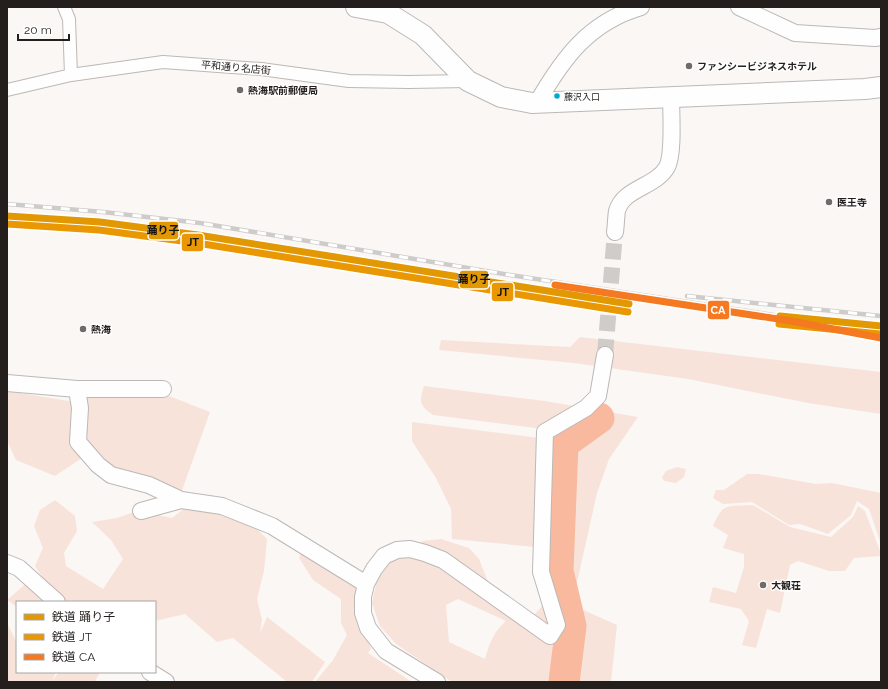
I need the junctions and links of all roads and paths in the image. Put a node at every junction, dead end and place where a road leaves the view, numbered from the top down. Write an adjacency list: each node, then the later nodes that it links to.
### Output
1 (64, 7): 6 (street)
2 (356, 7): 7 (street)
3 (641, 7): 11 (street)
4 (739, 7): 5 (street)
5 (881, 37)
6 (71, 74): 7 (street, 平和通り名店街); 9 (street, 平和通り名店街)
7 (468, 80): 11 (street)
8 (881, 87): 10 (street)
9 (7, 90)
10 (671, 96): 11 (street); 12 (street)
11 (537, 103)
12 (615, 232)
13 (605, 355): 20 (street)
14 (7, 383): 15 (street)
15 (77, 389): 16 (street); 17 (street)
16 (163, 389)
17 (181, 500): 18 (street); 20 (street)
18 (141, 510)
19 (11, 570): 21 (street)
20 (366, 584): 24 (street)
21 (56, 601)
22 (152, 673): 23 (street)
23 (166, 682)
24 (437, 682)

